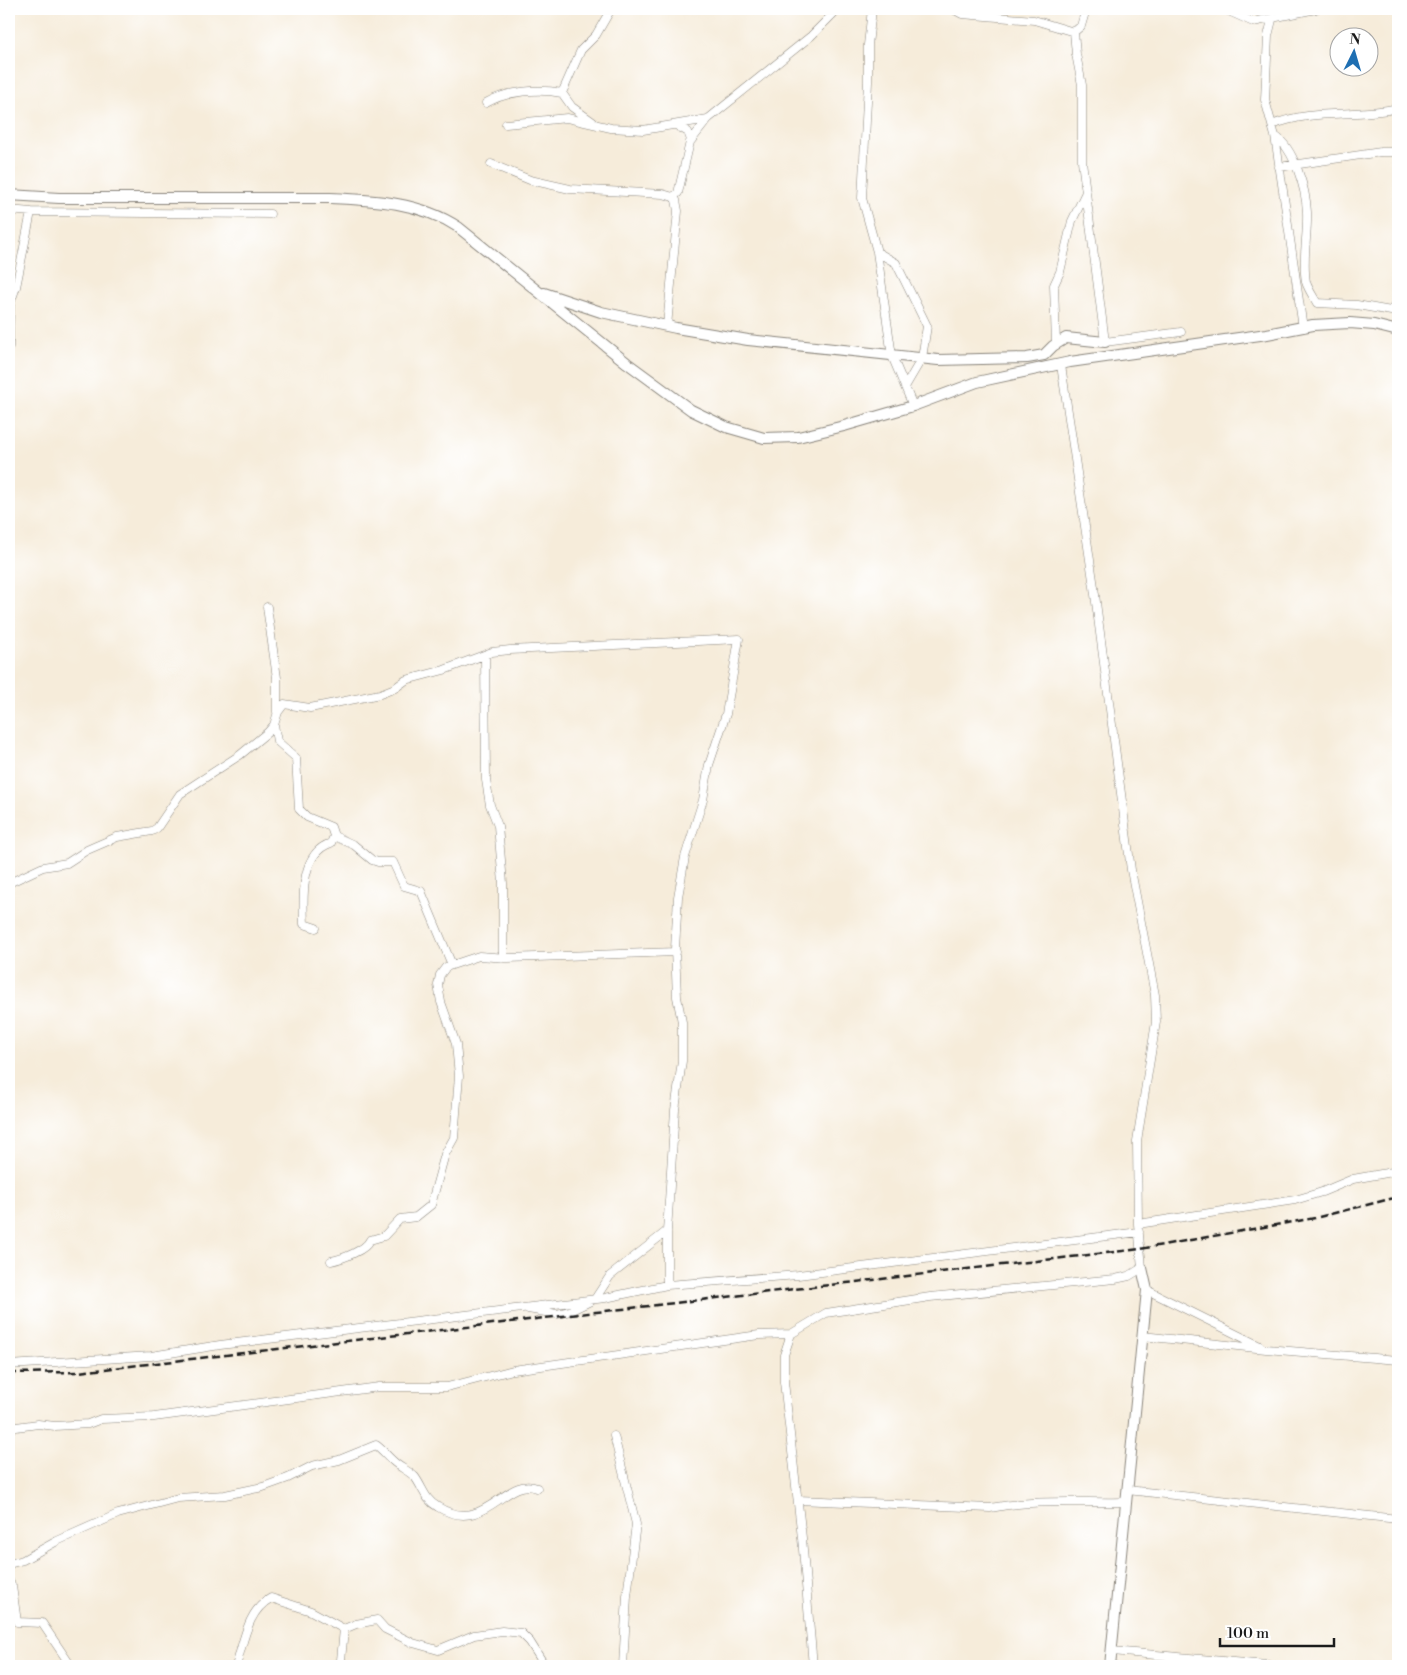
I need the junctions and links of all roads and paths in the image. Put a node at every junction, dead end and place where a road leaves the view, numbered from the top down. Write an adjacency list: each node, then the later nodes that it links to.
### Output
1 (611, 9): 10 (street)
2 (838, 9): 13 (street)
3 (872, 9): 30 (street)
4 (953, 9): 9 (street)
5 (1086, 9): 9 (street)
6 (1224, 9): 8 (street)
7 (1316, 9): 8 (street)
8 (1272, 20): 17 (street)
9 (1074, 32): 24 (street)
10 (562, 93): 11 (street); 15 (street)
11 (486, 103)
12 (1398, 108): 17 (street)
13 (708, 119): 16 (street); 19 (street)
14 (506, 124): 15 (street)
15 (596, 124): 16 (street)
16 (675, 124): 19 (street)
17 (1272, 125): 18 (street)
18 (1275, 136): 22 (street); 23 (street)
19 (691, 140): 26 (street)
20 (1398, 152): 22 (street)
21 (491, 164): 26 (street)
22 (1295, 164): 23 (street); 33 (street)
23 (1279, 167): 35 (street)
24 (1086, 194): 38 (street); 39 (street)
25 (9, 195): 31 (street)
26 (673, 197): 34 (street)
27 (9, 210): 28 (street)
28 (31, 212): 29 (street); 40 (street)
29 (270, 214)
30 (877, 252): 41 (street); 42 (street)
31 (539, 291): 34 (street); 45 (street)
32 (1398, 301): 33 (street)
33 (1395, 312)
34 (667, 326): 41 (street)
35 (1303, 328): 36 (street); 43 (street)
36 (1398, 331)
37 (1181, 332): 38 (street)
38 (1105, 342): 39 (street)
39 (1056, 344): 42 (street)
40 (9, 347)
41 (892, 356): 42 (street); 44 (street)
42 (922, 358): 44 (street)
43 (1061, 366): 45 (street); 57 (street)
44 (905, 387): 45 (street)
45 (913, 406)
46 (267, 607): 48 (street)
47 (485, 655): 48 (street); 53 (street); 54 (street)
48 (277, 716): 49 (street)
49 (274, 725): 50 (street); 51 (street)
50 (334, 836): 52 (street); 55 (street)
51 (11, 880)
52 (316, 928)
53 (676, 952): 54 (street); 58 (street)
54 (503, 958): 55 (street)
55 (452, 965): 59 (street)
56 (1398, 1171): 57 (street)
57 (1138, 1228): 60 (street); 61 (street)
58 (667, 1231): 61 (street); 63 (street)
59 (331, 1261)
60 (1142, 1268): 62 (street); 64 (street)
61 (666, 1285): 63 (street)
62 (1147, 1290): 65 (street); 66 (street)
63 (596, 1298): 68 (street)
64 (791, 1334): 69 (street); 73 (street)
65 (1142, 1336): 66 (street); 72 (street)
66 (1266, 1349): 67 (street)
67 (1398, 1360)
68 (9, 1365)
69 (9, 1428)
70 (614, 1436): 86 (street)
71 (537, 1488): 76 (street)
72 (1127, 1490): 74 (street); 75 (street)
73 (798, 1500): 74 (street); 87 (street)
74 (1126, 1502): 81 (street)
75 (1398, 1519)
76 (9, 1564)
77 (9, 1581): 78 (street)
78 (17, 1622): 79 (street); 82 (street)
79 (9, 1625)
80 (344, 1630): 83 (street); 84 (street); 85 (street)
81 (1112, 1651): 88 (street); 89 (street)
82 (71, 1666)
83 (236, 1666)
84 (336, 1666)
85 (545, 1666)
86 (623, 1666)
87 (812, 1666)
88 (1110, 1666)
89 (1278, 1666)

